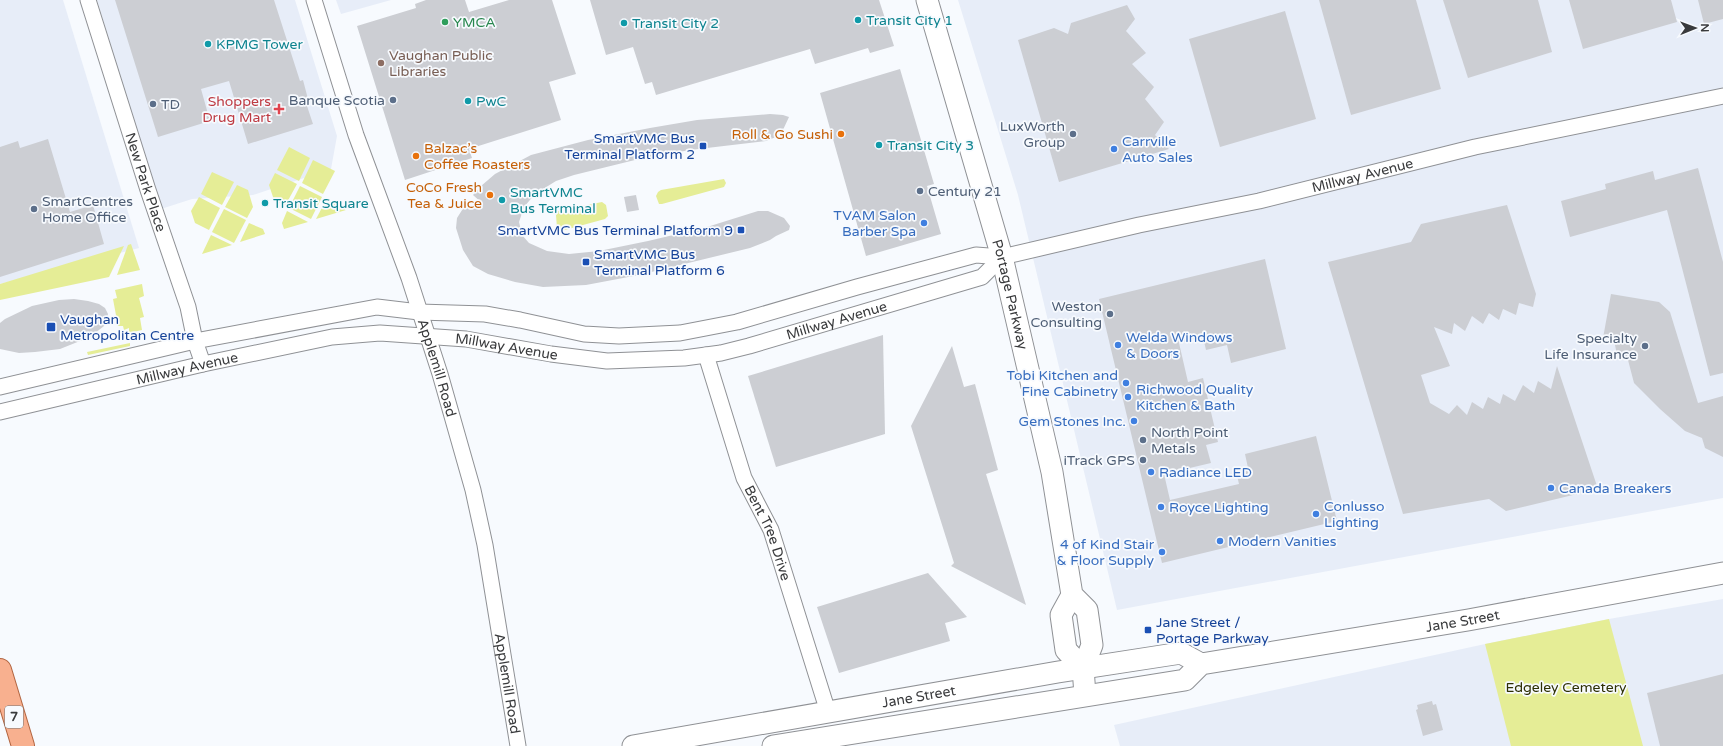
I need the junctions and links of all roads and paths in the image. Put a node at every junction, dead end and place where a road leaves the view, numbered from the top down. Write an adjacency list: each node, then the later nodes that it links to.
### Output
1 (88, 0): 8 (street, New Park Place)
2 (314, 0): 6 (street, Applemill Road)
3 (927, 0): 5 (main road, Portage Parkway)
4 (1723, 96): 5 (street, Millway Avenue)
5 (1002, 257): 6 (street, Millway Avenue); 9 (street, Millway Avenue); 15 (main road, Portage Parkway)
6 (419, 312): 7 (street, Applemill Road); 8 (street, Millway Avenue)
7 (426, 336): 9 (street, Millway Avenue); 10 (street, Millway Avenue); 20 (street, Applemill Road)
8 (195, 341): 10 (street, New Park Place); 11 (street, Millway Avenue)
9 (706, 355): 18 (street, Bent Tree Drive)
10 (202, 364): 12 (street, Millway Avenue)
11 (0, 387)
12 (0, 412)
13 (1723, 573): 14 (main road, Jane Street)
14 (1201, 664): 15 (main road, Jane Street); 17 (main road, Jane Street)
15 (1083, 668): 17 (main road); 18 (main road, Jane Street)
16 (2, 679): 19 (main road, 7)
17 (1085, 695): 22 (main road, Jane Street)
18 (828, 712): 21 (main road, Jane Street)
19 (23, 746)
20 (518, 746)
21 (634, 746)
22 (773, 746)

